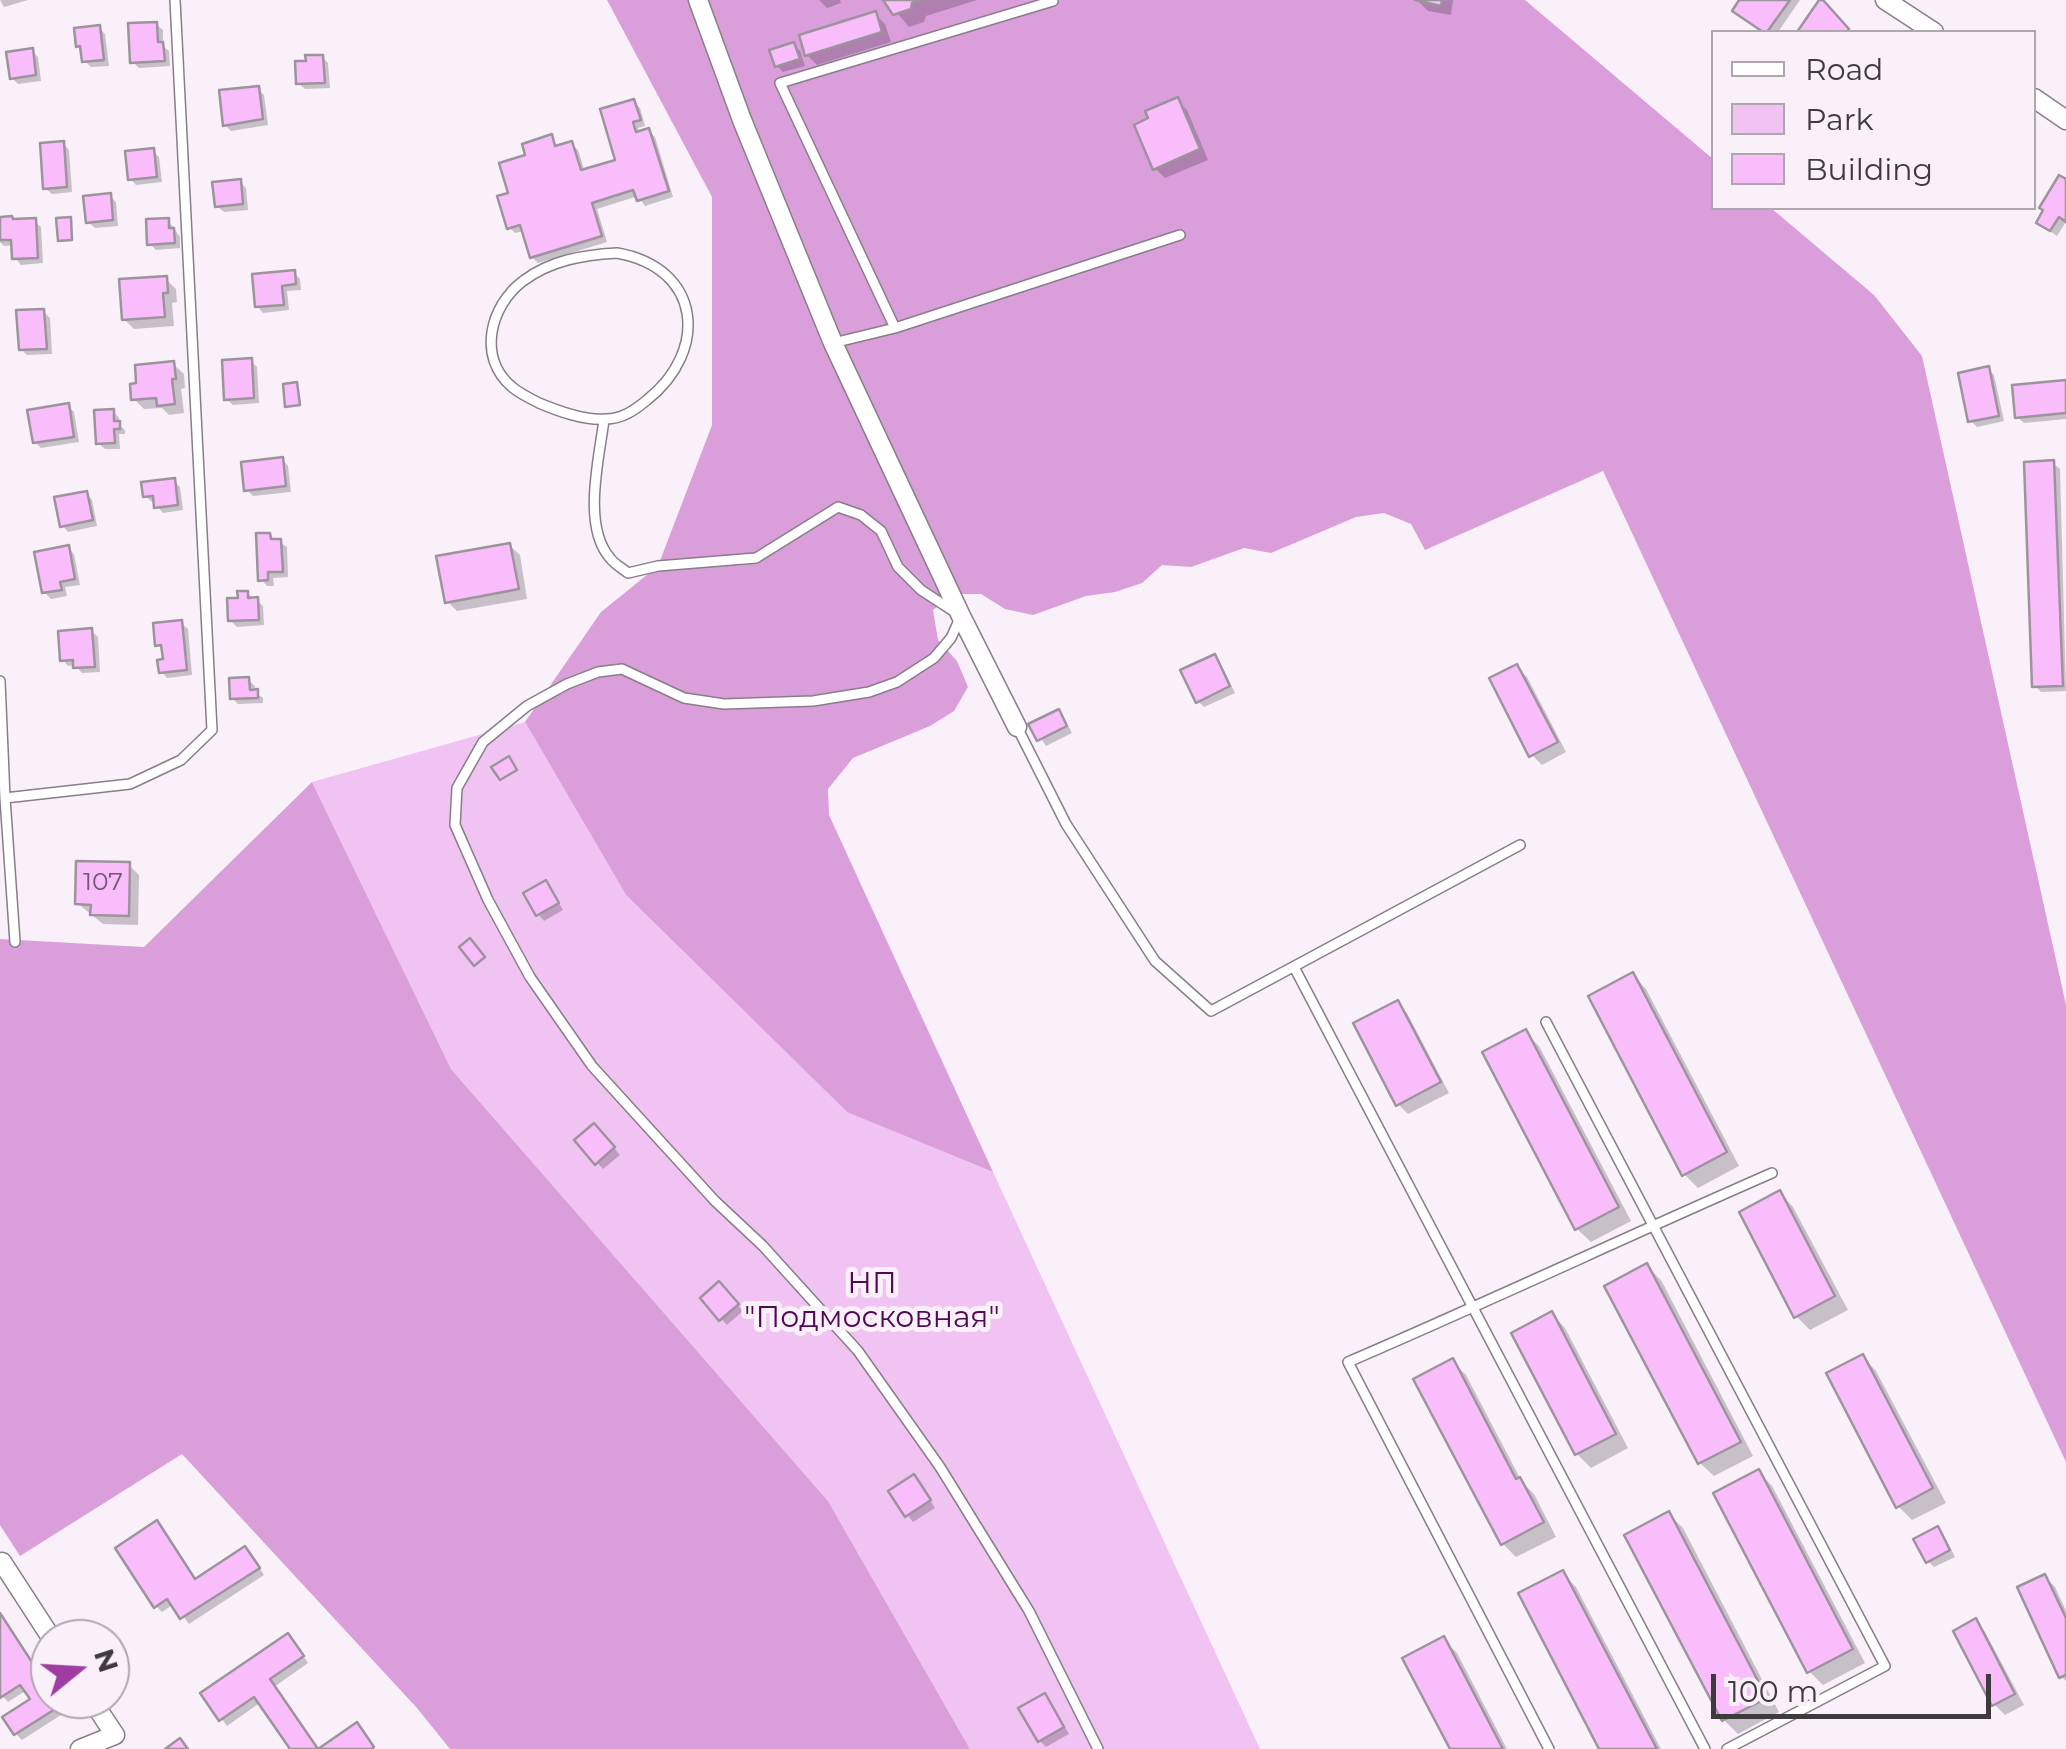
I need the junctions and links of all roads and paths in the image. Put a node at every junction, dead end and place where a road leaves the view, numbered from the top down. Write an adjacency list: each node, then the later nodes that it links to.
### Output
1 (175, 0): 15 (lane)
2 (698, 0): 10 (street)
3 (1053, 0): 9 (lane)
4 (1885, 0): 5 (street)
5 (1931, 30)
6 (2036, 99): 7 (street)
7 (2066, 120)
8 (1180, 235): 9 (lane)
9 (895, 328): 10 (lane)
10 (833, 343): 12 (street)
11 (604, 420): 11 (lane); 12 (lane)
12 (961, 616): 14 (street); 27 (lane)
13 (0, 682): 15 (lane)
14 (1018, 727): 18 (lane)
15 (5, 798): 17 (lane)
16 (1520, 845): 18 (lane)
17 (15, 942)
18 (1294, 967): 22 (lane)
19 (1546, 1022): 21 (lane)
20 (1772, 1173): 21 (lane)
21 (1652, 1225): 22 (lane); 30 (lane)
22 (1473, 1308): 28 (lane); 29 (lane)
23 (2, 1562): 24 (street)
24 (39, 1619)
25 (105, 1719): 26 (street)
26 (80, 1749)
27 (1098, 1749)
28 (1549, 1749)
29 (1704, 1749)
30 (1727, 1749)

